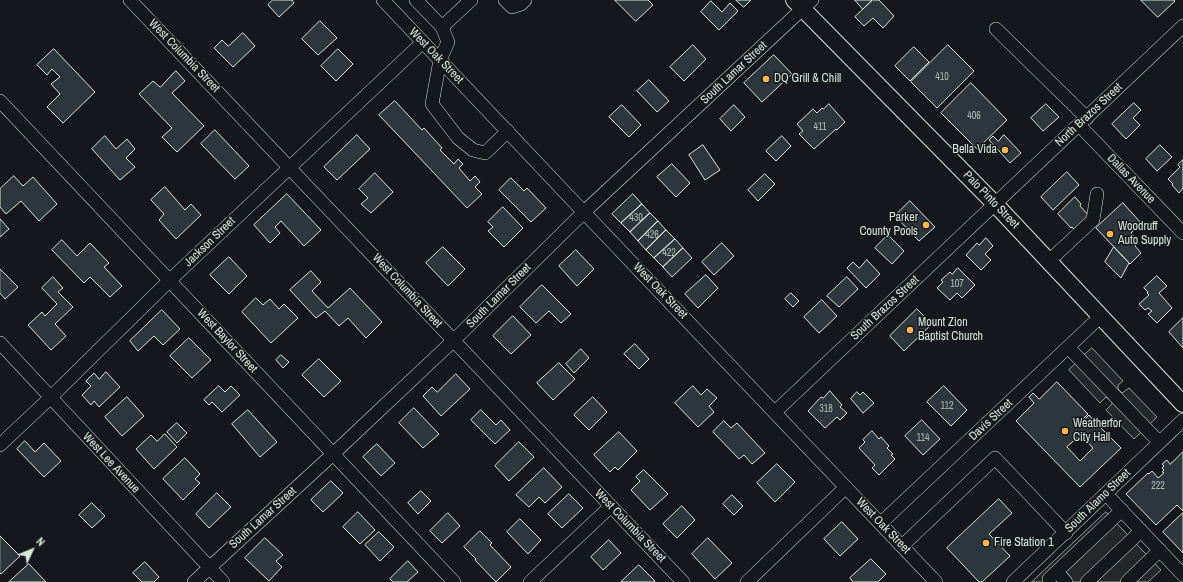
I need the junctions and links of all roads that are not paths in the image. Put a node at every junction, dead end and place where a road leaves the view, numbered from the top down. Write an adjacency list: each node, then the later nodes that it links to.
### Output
1 (130, 0): 16 (street, West Columbia Street)
2 (383, 0): 11 (street, West Oak Street)
3 (416, 0): 9 (street)
4 (471, 0): 9 (street)
5 (505, 0): 6 (street)
6 (525, 0)
7 (803, 3): 18 (main road, Palo Pinto Street); 19 (street, South Lamar Street)
8 (1183, 26): 14 (street, North Brazos Street)
9 (442, 27): 12 (street)
10 (996, 29): 14 (street, Dallas Avenue)
11 (423, 42): 12 (street, West Oak Street); 16 (street, Jackson Street)
12 (440, 60): 15 (street, West Oak Street); 15 (street)
13 (0, 101): 22 (street, West Baylor Street)
14 (1083, 121): 18 (street, North Brazos Street); 20 (street, Dallas Avenue)
15 (508, 131): 19 (street, West Oak Street)
16 (289, 167): 22 (street, Jackson Street); 24 (street, West Columbia Street)
17 (1097, 194): 21 (street)
18 (995, 204): 21 (main road, Palo Pinto Street); 29 (street, South Brazos Street)
19 (584, 212): 24 (street, South Lamar Street); 29 (street, West Oak Street)
20 (1183, 233)
21 (1049, 261): 23 (main road, Palo Pinto Street)
22 (169, 281): 27 (street, Jackson Street); 33 (street, West Baylor Street)
23 (1101, 316): 26 (street, Davis Street); 28 (main road, Palo Pinto Street)
24 (454, 340): 33 (street, South Lamar Street); 36 (street, West Columbia Street)
25 (0, 343): 27 (street, West Lee Avenue)
26 (1068, 347): 31 (street); 38 (street, Davis Street)
27 (51, 397): 32 (street, Jackson Street); 44 (street, West Lee Avenue)
28 (1183, 404)
29 (775, 412): 34 (street, West Oak Street)
30 (1183, 420): 31 (street, South Alamo Street)
31 (1159, 442): 35 (street, South Alamo Street)
32 (0, 444)
33 (333, 454): 44 (street, South Lamar Street); 49 (street, West Baylor Street)
34 (846, 487): 38 (street, West Oak Street); 52 (street)
35 (1106, 494): 37 (street); 40 (street, South Alamo Street)
36 (611, 506): 50 (street); 51 (street, West Columbia Street)
37 (1122, 510): 39 (street); 46 (street)
38 (881, 523): 41 (street, West Oak Street)
39 (1141, 531): 42 (street); 56 (street)
40 (1066, 532): 41 (street); 43 (street, South Alamo Street)
41 (902, 546): 53 (street, West Oak Street)
42 (1160, 550): 45 (street); 57 (street)
43 (1034, 563): 46 (street); 54 (street, South Alamo Street)
44 (209, 567): 47 (street, South Lamar Street); 48 (street, West Lee Avenue)
45 (1183, 575)
46 (1052, 578): 55 (street)
47 (194, 582)
48 (223, 582)
49 (454, 582)
50 (530, 582)
51 (683, 582)
52 (747, 582)
53 (936, 582)
54 (1013, 582)
55 (1066, 582)
56 (1087, 582)
57 (1127, 582)

